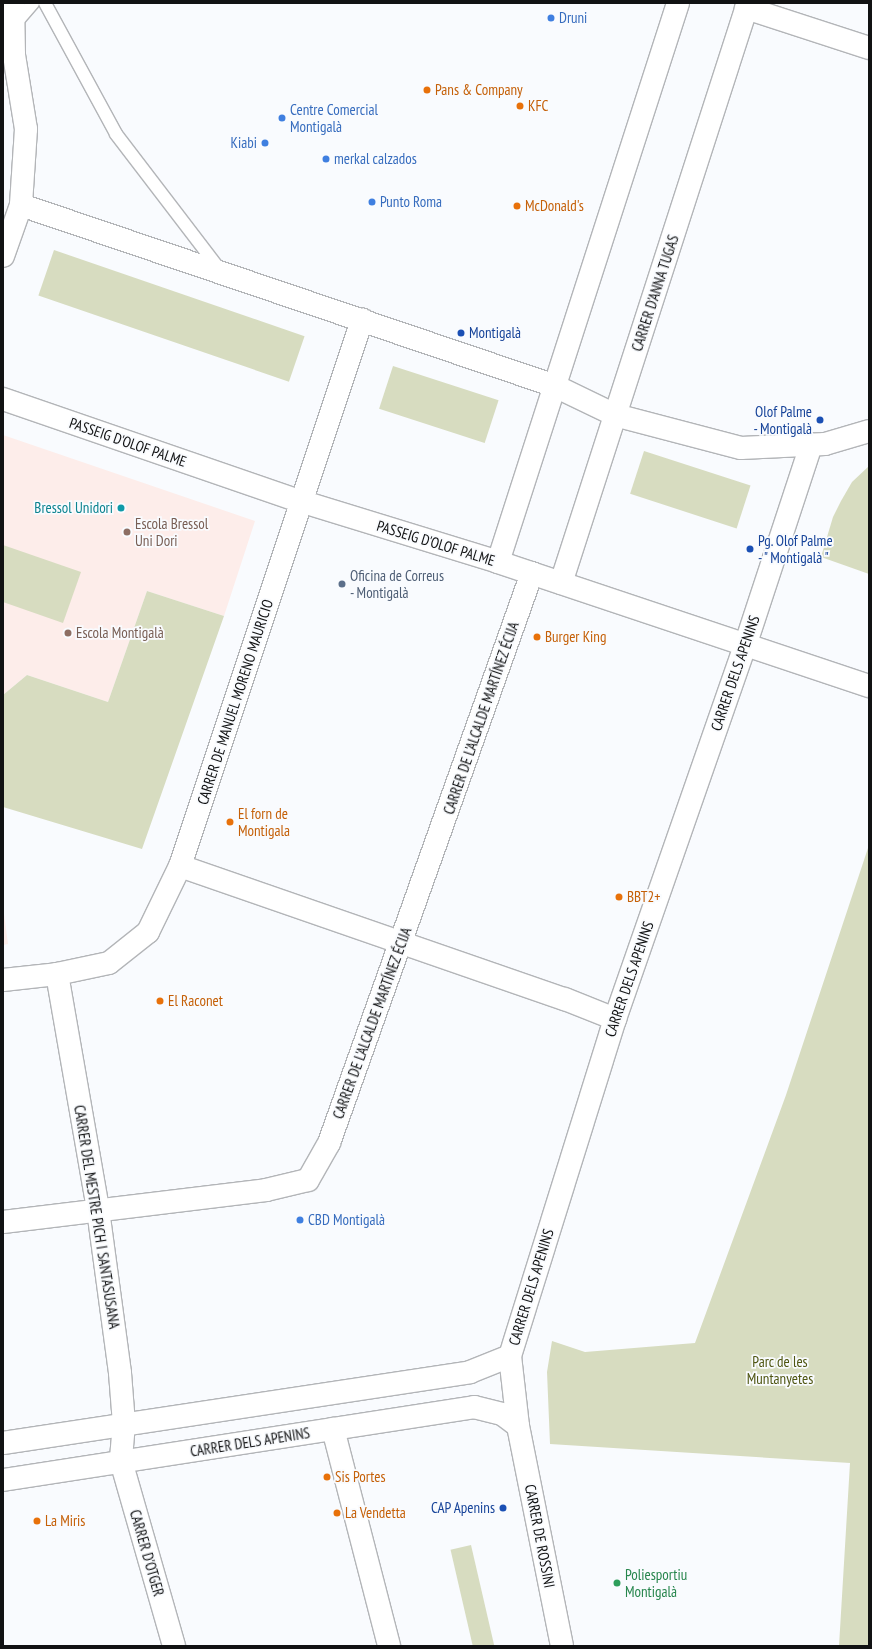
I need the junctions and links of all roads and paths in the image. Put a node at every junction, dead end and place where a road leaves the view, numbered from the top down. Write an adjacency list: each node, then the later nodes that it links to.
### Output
1 (13, 3): 6 (street)
2 (33, 3): 6 (lane)
3 (45, 3): 10 (lane)
4 (678, 3): 12 (street)
5 (747, 6): 7 (street); 14 (street, CARRER D'ANNA TUGAS)
6 (10, 40): 8 (street)
7 (869, 48)
8 (21, 205): 9 (street); 10 (street)
9 (3, 256)
10 (221, 273): 11 (street)
11 (362, 320): 12 (street); 17 (street, CARRER DE MANUEL MORENO MAURICIO)
12 (555, 386): 14 (street); 18 (street)
13 (3, 399): 17 (street, PASSEIG D'OLOF PALME)
14 (615, 415): 16 (street); 20 (street, CARRER D'ANNA TUGAS)
15 (869, 431): 16 (street)
16 (811, 445): 21 (street, CARRER DELS APENINS)
17 (300, 501): 18 (street, PASSEIG D'OLOF PALME); 23 (street, CARRER DE MANUEL MORENO MAURICIO)
18 (498, 562): 19 (street, PASSEIG D'OLOF PALME)
19 (532, 573): 20 (street, PASSEIG D'OLOF PALME); 24 (street, CARRER DE L'ALCALDE MARTÍNEZ ÉCIJA)
20 (560, 583): 21 (street, PASSEIG D'OLOF PALME)
21 (745, 646): 22 (street, PASSEIG D'OLOF PALME); 27 (street, CARRER DELS APENINS)
22 (869, 686)
23 (180, 866): 24 (street); 25 (street, CARRER DE MANUEL MORENO MAURICIO)
24 (400, 941): 27 (street); 28 (street, CARRER DE L'ALCALDE MARTÍNEZ ÉCIJA)
25 (57, 974): 26 (street, CARRER DE MANUEL MORENO MAURICIO); 28 (street, CARRER DEL MESTRE PICH I SANTASUSANA)
26 (3, 980)
27 (615, 1019): 30 (street, CARRER DELS APENINS)
28 (98, 1210): 29 (street, CARRER DE L'ALCALDE MARTÍNEZ ÉCIJA); 31 (street, CARRER DEL MESTRE PICH I SANTASUSANA)
29 (3, 1222)
30 (510, 1356): 31 (street, CARRER DELS APENINS); 32 (street, CARRER DELS APENINS)
31 (124, 1424): 34 (street, CARRER DELS APENINS); 35 (street, CARRER DEL MESTRE PICH I SANTASUSANA)
32 (518, 1426): 33 (street, CARRER DELS APENINS); 39 (street, CARRER DE ROSSINI)
33 (333, 1429): 35 (street, CARRER DELS APENINS); 38 (street)
34 (3, 1443)
35 (121, 1461): 36 (street, CARRER DELS APENINS); 37 (street, CARRER D'OTGER)
36 (3, 1480)
37 (174, 1646)
38 (389, 1646)
39 (562, 1646)

